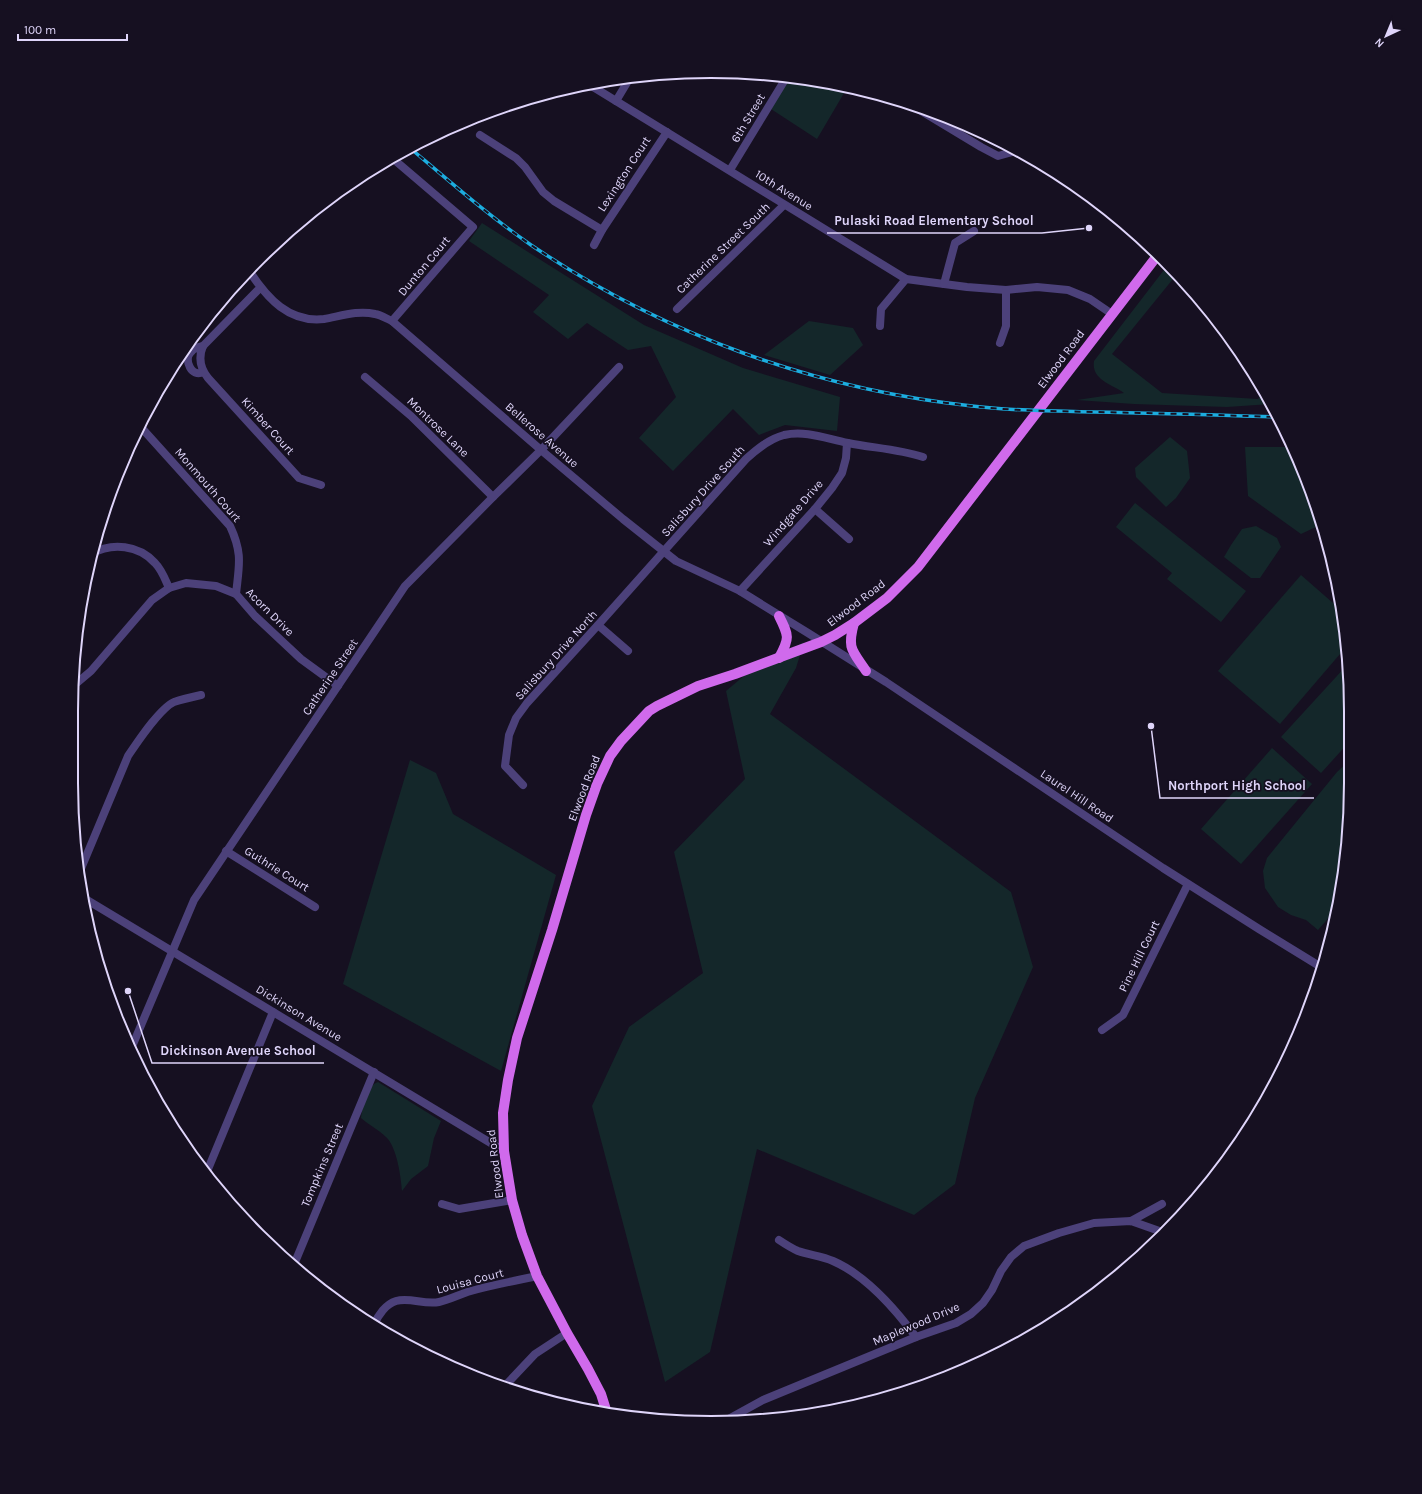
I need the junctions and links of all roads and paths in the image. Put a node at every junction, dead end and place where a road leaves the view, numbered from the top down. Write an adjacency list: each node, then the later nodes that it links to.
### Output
1 (784, 82): 10 (street, 6th Street)
2 (627, 83): 4 (street)
3 (596, 89): 4 (street, 10th Avenue)
4 (616, 101): 6 (street, 10th Avenue)
5 (936, 120): 8 (street)
6 (667, 132): 10 (street, 10th Avenue); 12 (street, Lexington Court)
7 (480, 135): 12 (street)
8 (1009, 153)
9 (397, 162): 23 (street, Dunton Court)
10 (730, 170): 11 (street, 10th Avenue)
11 (784, 205): 17 (street, 10th Avenue); 21 (street, Catherine Street South)
12 (602, 230): 14 (street, Lexington Court)
13 (974, 231): 18 (street)
14 (594, 245)
15 (1155, 259): 22 (main road, Elwood Road)
16 (252, 275): 19 (street, Bellerose Avenue)
17 (906, 279): 18 (street, 10th Avenue); 24 (street)
18 (944, 284): 20 (street, 10th Avenue)
19 (260, 288): 23 (street, Bellerose Avenue); 26 (street, Kimber Court)
20 (1006, 290): 22 (street, 10th Avenue); 25 (street)
21 (678, 309)
22 (1112, 314): 46 (main road, Elwood Road)
23 (392, 321): 34 (street, Bellerose Avenue)
24 (880, 326)
25 (1000, 343)
26 (203, 346): 27 (street, Kimber Court); 30 (street)
27 (190, 352)
28 (190, 352): 30 (street, Kimber Court)
29 (619, 367): 34 (street, Catherine Street)
30 (203, 372): 36 (street, Kimber Court)
31 (364, 377): 37 (street, Montrose Lane)
32 (144, 430): 44 (street, Monmouth Court)
33 (847, 443): 35 (street, Salisbury Drive South); 38 (street, Windgate Drive); 41 (street, Salisbury Drive South)
34 (541, 450): 37 (street, Catherine Street); 41 (street, Bellerose Avenue)
35 (923, 457)
36 (321, 486)
37 (493, 497): 53 (street, Catherine Street)
38 (815, 509): 39 (street); 43 (street, Windgate Drive)
39 (849, 539)
40 (99, 550): 42 (street)
41 (663, 552): 43 (street, Bellerose Avenue); 47 (street, Salisbury Drive North)
42 (169, 588): 44 (street, Acorn Drive); 52 (street, Acorn Drive)
43 (740, 591): 45 (street, Bellerose Avenue)
44 (236, 594): 53 (street, Acorn Drive)
45 (779, 616): 48 (street, Bellerose Avenue); 50 (main road)
46 (854, 623): 48 (main road, Elwood Road); 51 (main road)
47 (598, 625): 49 (street); 55 (street, Salisbury Drive North)
48 (821, 642): 50 (main road, Elwood Road); 51 (street, Laurel Hill Road)
49 (628, 651)
50 (779, 658): 67 (main road, Elwood Road)
51 (866, 671): 58 (street, Laurel Hill Road)
52 (79, 681)
53 (338, 686): 56 (street, Catherine Street)
54 (201, 695): 57 (street)
55 (523, 785)
56 (226, 852): 60 (street, Guthrie Court); 61 (street, Catherine Street)
57 (83, 864)
58 (1188, 884): 62 (street, Laurel Hill Road); 64 (street, Pine Hill Court)
59 (89, 901): 61 (street, Dickinson Avenue)
60 (315, 907)
61 (172, 951): 63 (street, Dickinson Avenue); 65 (street, Catherine Street)
62 (1317, 964)
63 (273, 1012): 66 (street, Dickinson Avenue); 68 (street)
64 (1102, 1030)
65 (134, 1042)
66 (374, 1072): 67 (street, Dickinson Avenue); 75 (street, Tompkins Street)
67 (504, 1151): 69 (main road, Elwood Road)
68 (209, 1168)
69 (512, 1200): 70 (street); 76 (main road, Elwood Road)
70 (442, 1204)
71 (1162, 1204): 72 (street)
72 (1131, 1221): 73 (street, Maplewood Drive); 79 (street, Maplewood Drive)
73 (1159, 1231)
74 (779, 1240): 79 (street)
75 (296, 1260)
76 (537, 1276): 77 (street, Louisa Court); 78 (main road, Elwood Road)
77 (377, 1320)
78 (567, 1333): 80 (street); 81 (main road, Elwood Road)
79 (916, 1337): 82 (street, Maplewood Drive)
80 (509, 1382)
81 (605, 1407)
82 (735, 1415)

